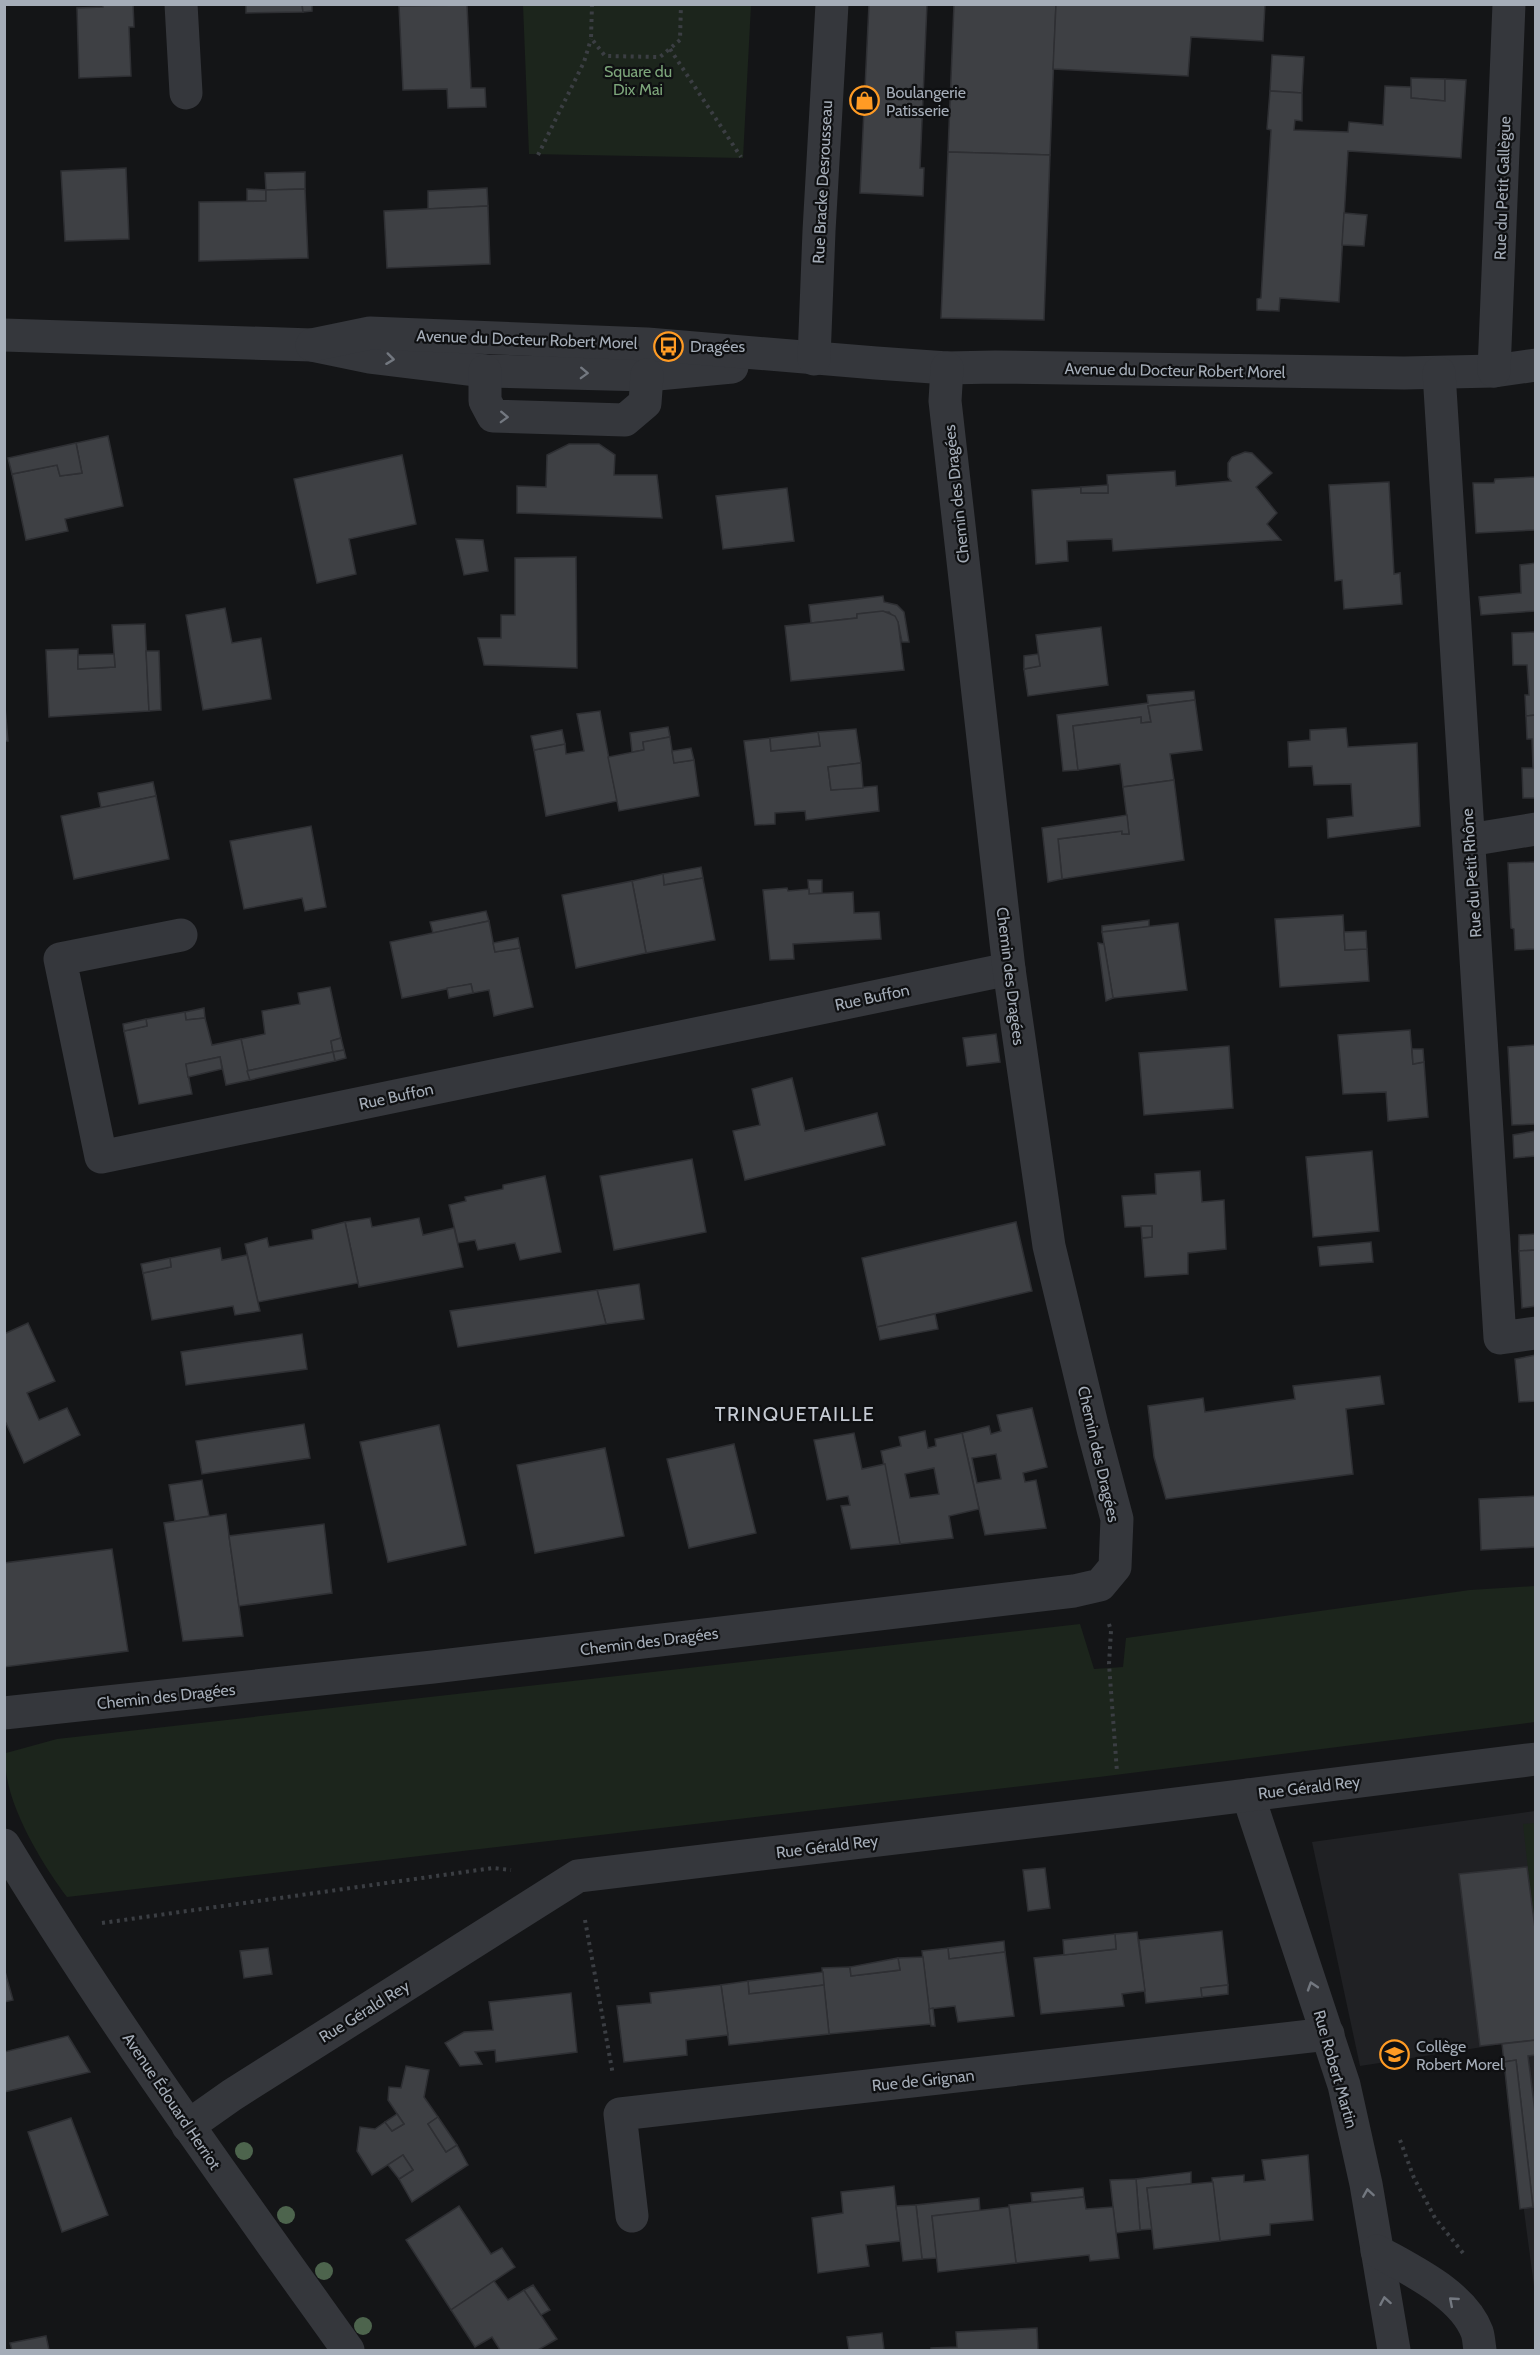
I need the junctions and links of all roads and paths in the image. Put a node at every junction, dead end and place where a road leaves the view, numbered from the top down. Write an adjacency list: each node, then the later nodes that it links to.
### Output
1 (181, 4): 8 (street)
2 (592, 4): 6 (path)
3 (681, 4): 7 (path)
4 (832, 4): 13 (street, Rue Bracke Desrousseau)
5 (1509, 4): 17 (street, Rue du Petit Gallègue)
6 (591, 38): 7 (path); 9 (path)
7 (670, 49): 10 (path)
8 (186, 93)
9 (538, 155)
10 (741, 157)
11 (4, 335): 12 (street, Avenue du Docteur Robert Morel)
12 (312, 345): 13 (street, Avenue du Docteur Robert Morel); 16 (street, Avenue du Docteur Robert Morel, one-way to 16)
13 (814, 359): 15 (street, Avenue du Docteur Robert Morel); 19 (street, Avenue du Docteur Robert Morel)
14 (1536, 365): 17 (street, Avenue du Docteur Robert Morel)
15 (947, 368): 18 (street, Avenue du Docteur Robert Morel); 23 (street, Chemin des Dragées)
16 (485, 371): 19 (street, Avenue du Docteur Robert Morel, one-way to 19); 19 (street, one-way to 19)
17 (1494, 371): 18 (street, Avenue du Docteur Robert Morel)
18 (1438, 373): 21 (street, Rue du Petit Rhône)
19 (647, 375)
20 (1536, 829): 21 (street)
21 (1469, 840): 24 (street, Rue du Petit Rhône)
22 (181, 935): 23 (street, Rue Buffon)
23 (1010, 969): 25 (street, Chemin des Dragées)
24 (1536, 1332)
25 (1100, 1585): 26 (street, Chemin des Dragées); 28 (path)
26 (4, 1713)
27 (1536, 1759): 29 (street, Rue Gérald Rey)
28 (1117, 1775)
29 (1248, 1795): 32 (street, Rue Gérald Rey); 34 (street, Rue Robert Martin, one-way to 29)
30 (4, 1845): 33 (street, Avenue Édouard Herriot)
31 (514, 1870): 33 (path)
32 (578, 1876): 35 (path); 36 (street, Rue Gérald Rey)
33 (57, 1931): 36 (street, Avenue Édouard Herriot)
34 (1328, 2034): 35 (street, Rue de Grignan); 39 (street, Rue Robert Martin, one-way to 34)
35 (620, 2114): 38 (street)
36 (188, 2126): 41 (street, Avenue Édouard Herriot)
37 (1399, 2136): 40 (path)
38 (632, 2216)
39 (1377, 2251): 42 (street, Rue Robert Martin, one-way to 39); 43 (street, one-way to 39)
40 (1465, 2255)
41 (348, 2350)
42 (1394, 2350)
43 (1480, 2350)

